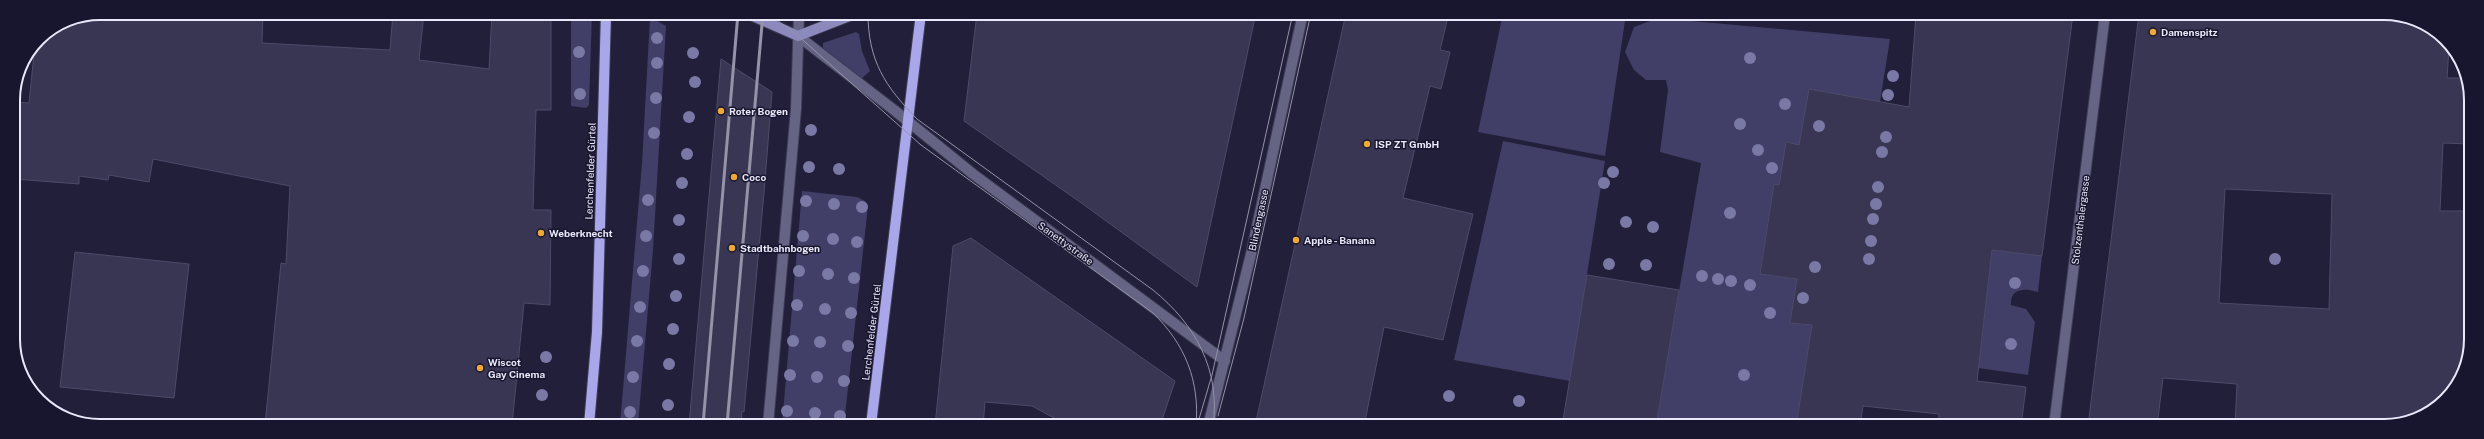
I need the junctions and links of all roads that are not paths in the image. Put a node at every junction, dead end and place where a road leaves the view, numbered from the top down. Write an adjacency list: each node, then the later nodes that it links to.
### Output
1 (606, 20): 11 (main road, Lerchenfelder Gürtel)
2 (762, 20): 8 (street)
3 (799, 20): 8 (street)
4 (839, 20): 8 (street)
5 (920, 20): 9 (main road, Lerchenfelder Gürtel)
6 (1301, 20): 10 (street, Blindengasse)
7 (2104, 20): 15 (street, Stolzenthalergasse)
8 (798, 36): 9 (street); 12 (street)
9 (908, 122): 10 (street, Sanettystraße); 13 (main road, Lerchenfelder Gürtel)
10 (1225, 361): 14 (street, Blindengasse)
11 (590, 419)
12 (769, 419)
13 (872, 419)
14 (1210, 419)
15 (2055, 419)

